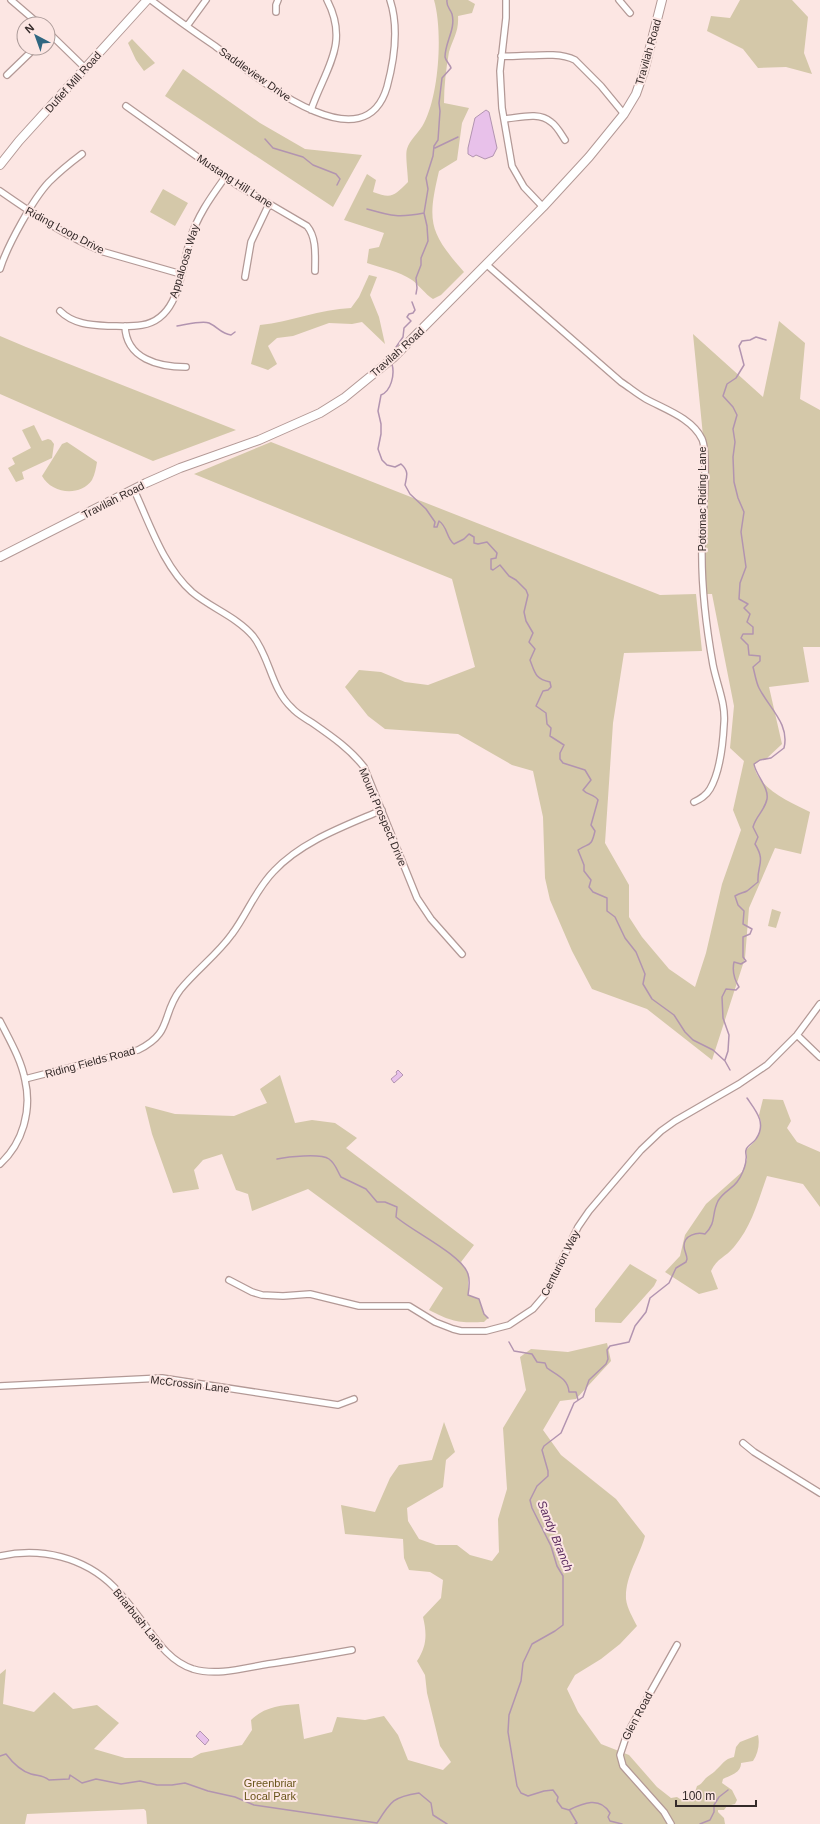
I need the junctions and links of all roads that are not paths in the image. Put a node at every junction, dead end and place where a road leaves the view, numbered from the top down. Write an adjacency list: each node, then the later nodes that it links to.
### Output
1 (11, 0): 13 (street)
2 (147, 0): 18 (main road, Dufief Mill Road)
3 (150, 0): 14 (street, Saddleview Drive)
4 (206, 0): 14 (street)
5 (278, 0): 11 (street)
6 (327, 0): 21 (street)
7 (390, 0): 21 (street, Saddleview Drive)
8 (506, 0): 17 (street)
9 (619, 0): 12 (street)
10 (662, 0): 22 (main road, Travilah Road)
11 (276, 12)
12 (630, 13)
13 (30, 16)
14 (187, 26): 21 (street, Saddleview Drive)
15 (56, 41): 18 (street)
16 (27, 56): 19 (street)
17 (501, 56): 22 (street); 23 (street)
18 (85, 68): 26 (main road, Dufief Mill Road)
19 (7, 75)
20 (126, 106): 27 (street, Mustang Hill Lane)
21 (311, 110)
22 (624, 114): 30 (main road, Travilah Road)
23 (504, 119): 24 (street); 30 (street)
24 (565, 140)
25 (82, 154): 31 (street)
26 (0, 165)
27 (226, 176): 29 (street, Mustang Hill Lane); 35 (street, Appaloosa Way)
28 (0, 192): 31 (street, Riding Loop Drive)
29 (269, 204): 34 (street, Mustang Hill Lane); 36 (street)
30 (543, 207): 32 (main road, Travilah Road)
31 (29, 212): 33 (street); 35 (street, Riding Loop Drive)
32 (486, 264): 40 (main road, Travilah Road); 42 (street, Potomac Riding Lane)
33 (0, 269)
34 (315, 271)
35 (181, 274): 38 (street, Appaloosa Way)
36 (245, 277)
37 (60, 311): 38 (street, Appaloosa Way)
38 (125, 326): 39 (street)
39 (186, 367)
40 (134, 490): 41 (main road, Travilah Road); 43 (street, Mount Prospect Drive)
41 (0, 557)
42 (694, 802)
43 (382, 810): 44 (street, Mount Prospect Drive); 49 (street, Riding Fields Road)
44 (462, 954)
45 (820, 1004): 47 (street, Centurion Way)
46 (0, 1021): 49 (street)
47 (797, 1035): 48 (street); 51 (street, Centurion Way)
48 (820, 1057)
49 (25, 1079): 50 (street)
50 (0, 1164)
51 (229, 1280)
52 (0, 1386): 53 (street, McCrossin Lane)
53 (354, 1399)
54 (743, 1443): 55 (street)
55 (820, 1493)
56 (0, 1556): 58 (street, Briarbush Lane)
57 (678, 1645): 59 (street, Glen Road)
58 (352, 1650)
59 (671, 1824)

